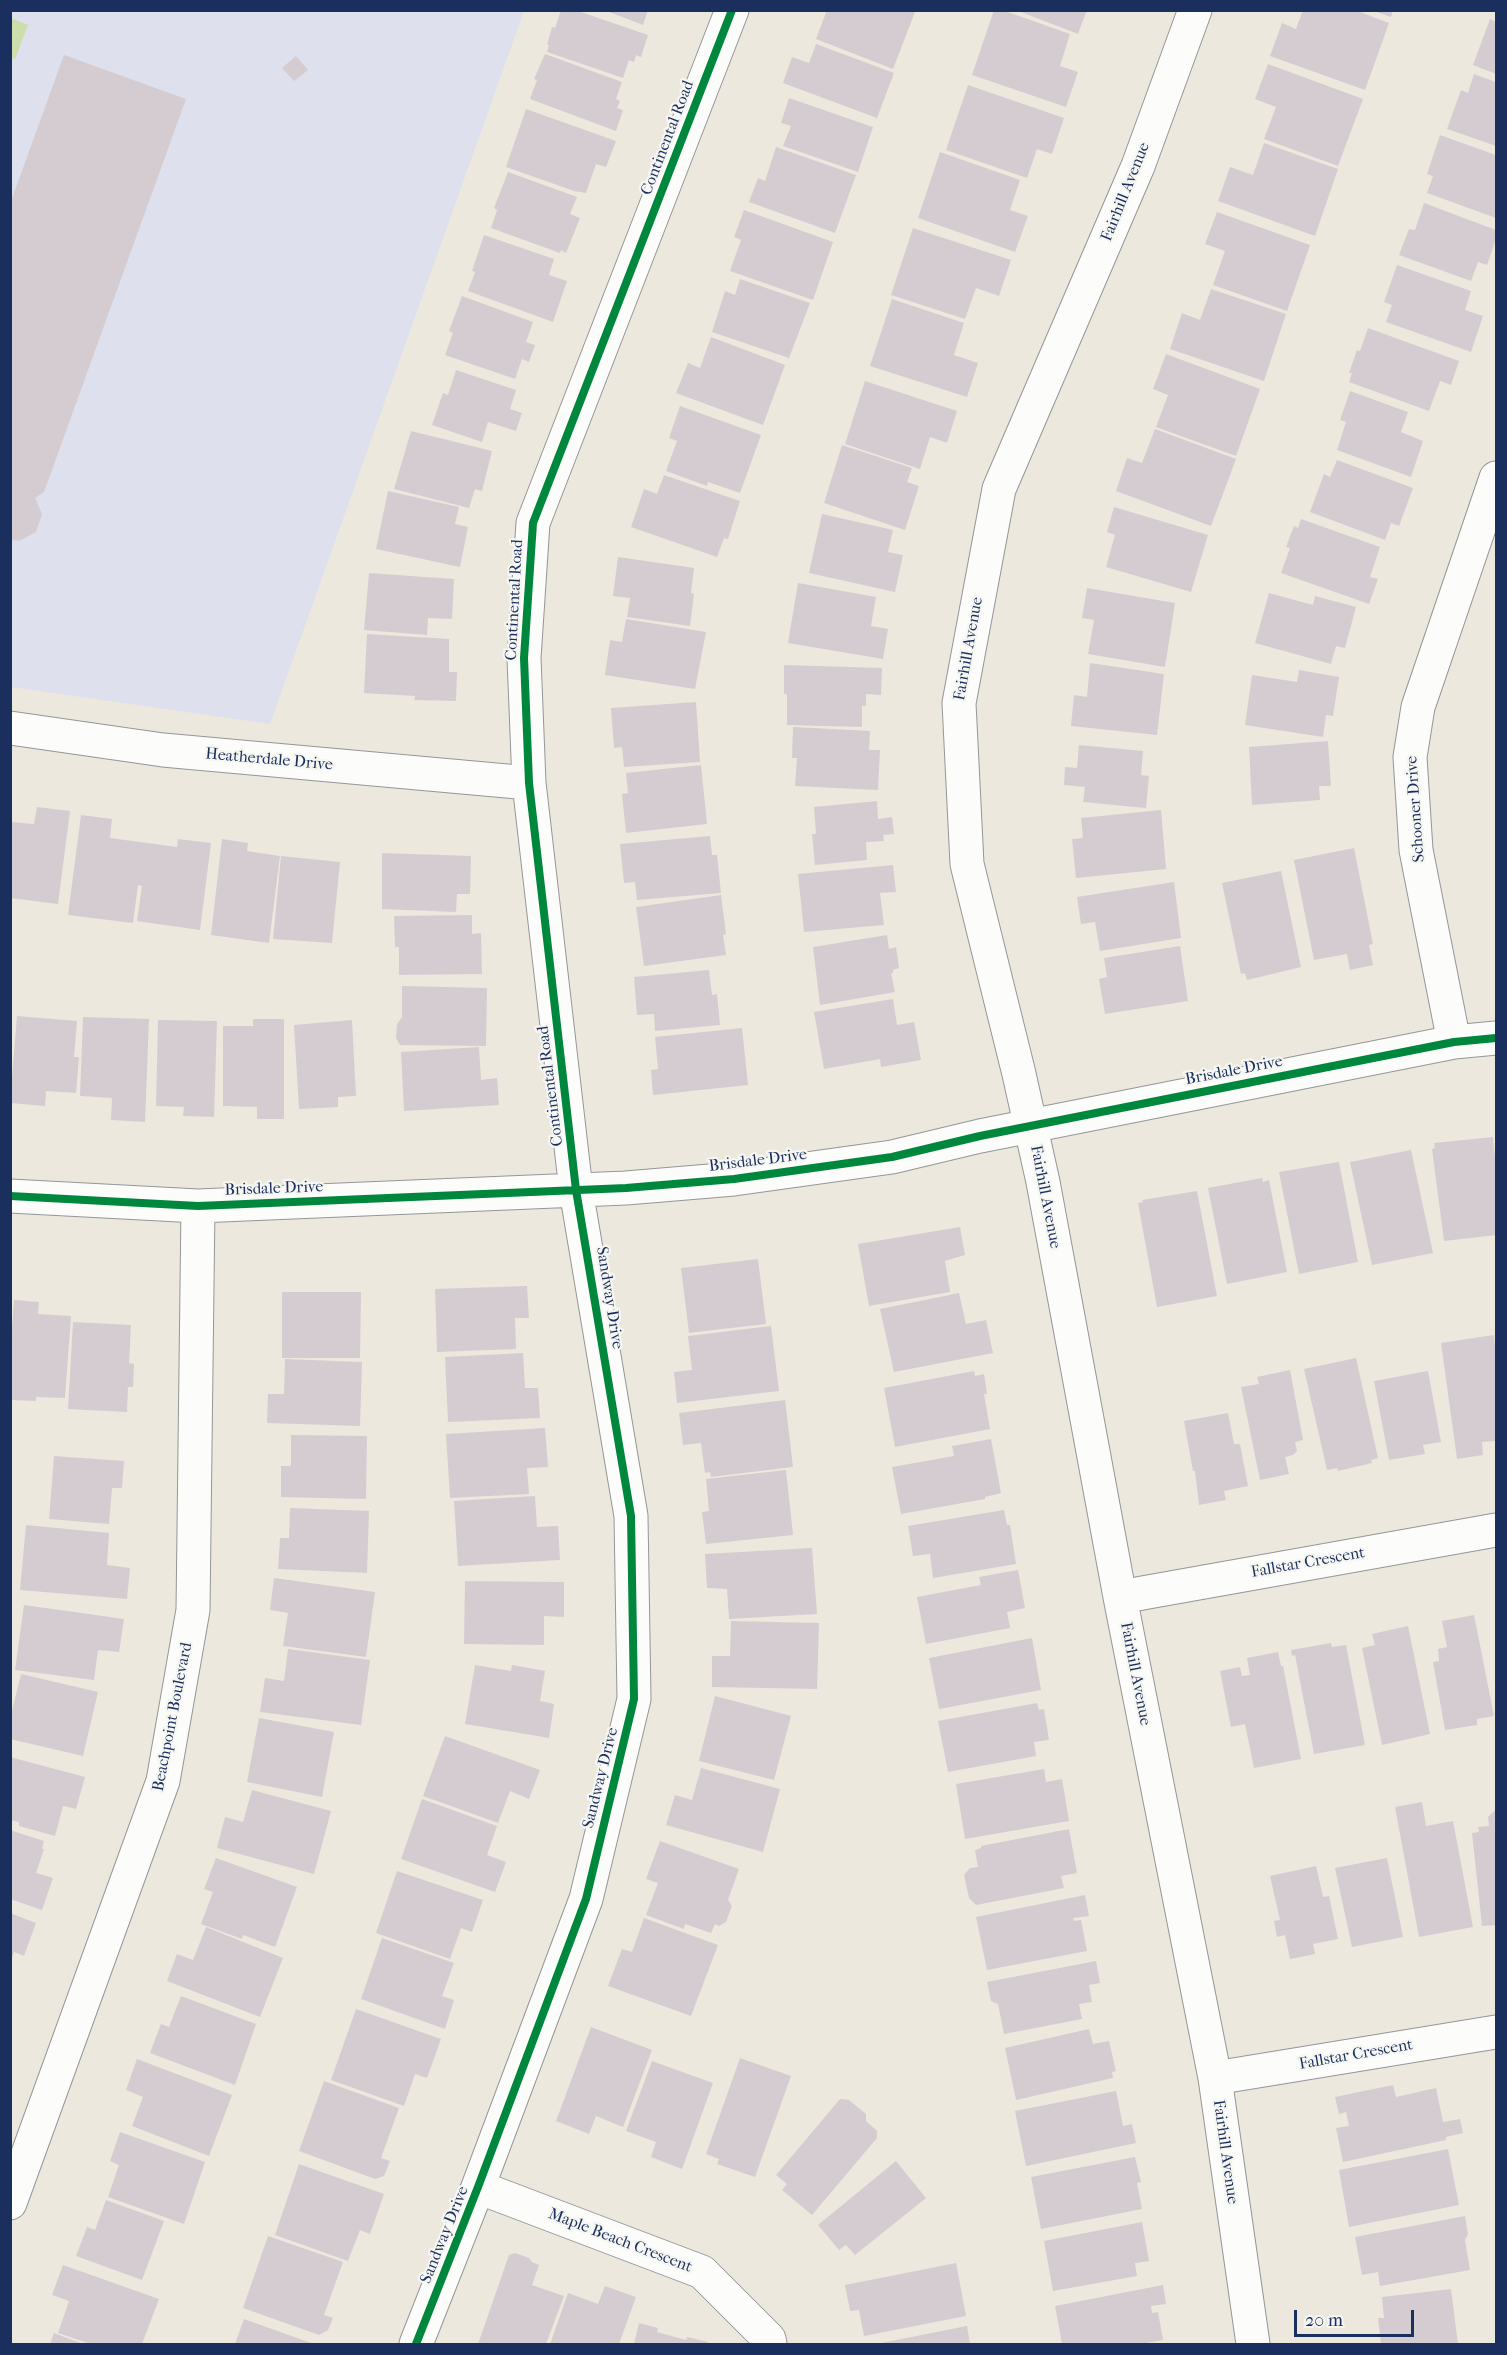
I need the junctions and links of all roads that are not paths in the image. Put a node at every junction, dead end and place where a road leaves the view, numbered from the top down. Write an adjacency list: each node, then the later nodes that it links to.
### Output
1 (732, 10): 5 (street, Continental Road)
2 (1195, 10): 8 (street, Fairhill Avenue)
3 (1497, 478): 7 (street, Schooner Drive)
4 (10, 729): 5 (street, Heatherdale Drive)
5 (529, 783): 9 (street, Continental Road)
6 (1497, 1038): 7 (street, Brisdale Drive)
7 (1454, 1042): 8 (street, Brisdale Drive)
8 (1031, 1127): 9 (street, Brisdale Drive); 13 (street, Fairhill Avenue)
9 (576, 1190): 11 (street, Brisdale Drive); 16 (street, Sandway Drive)
10 (10, 1196): 11 (street, Brisdale Drive)
11 (198, 1206): 17 (street, Beachpoint Boulevard)
12 (1497, 1530): 13 (street, Fallstar Crescent)
13 (1120, 1597): 15 (street, Fairhill Avenue)
14 (1497, 2032): 15 (street, Fallstar Crescent)
15 (1215, 2078): 20 (street, Fairhill Avenue)
16 (478, 2187): 18 (street, Sandway Drive); 19 (street, Maple Beach Crescent)
17 (10, 2203)
18 (416, 2344)
19 (770, 2344)
20 (1252, 2344)

